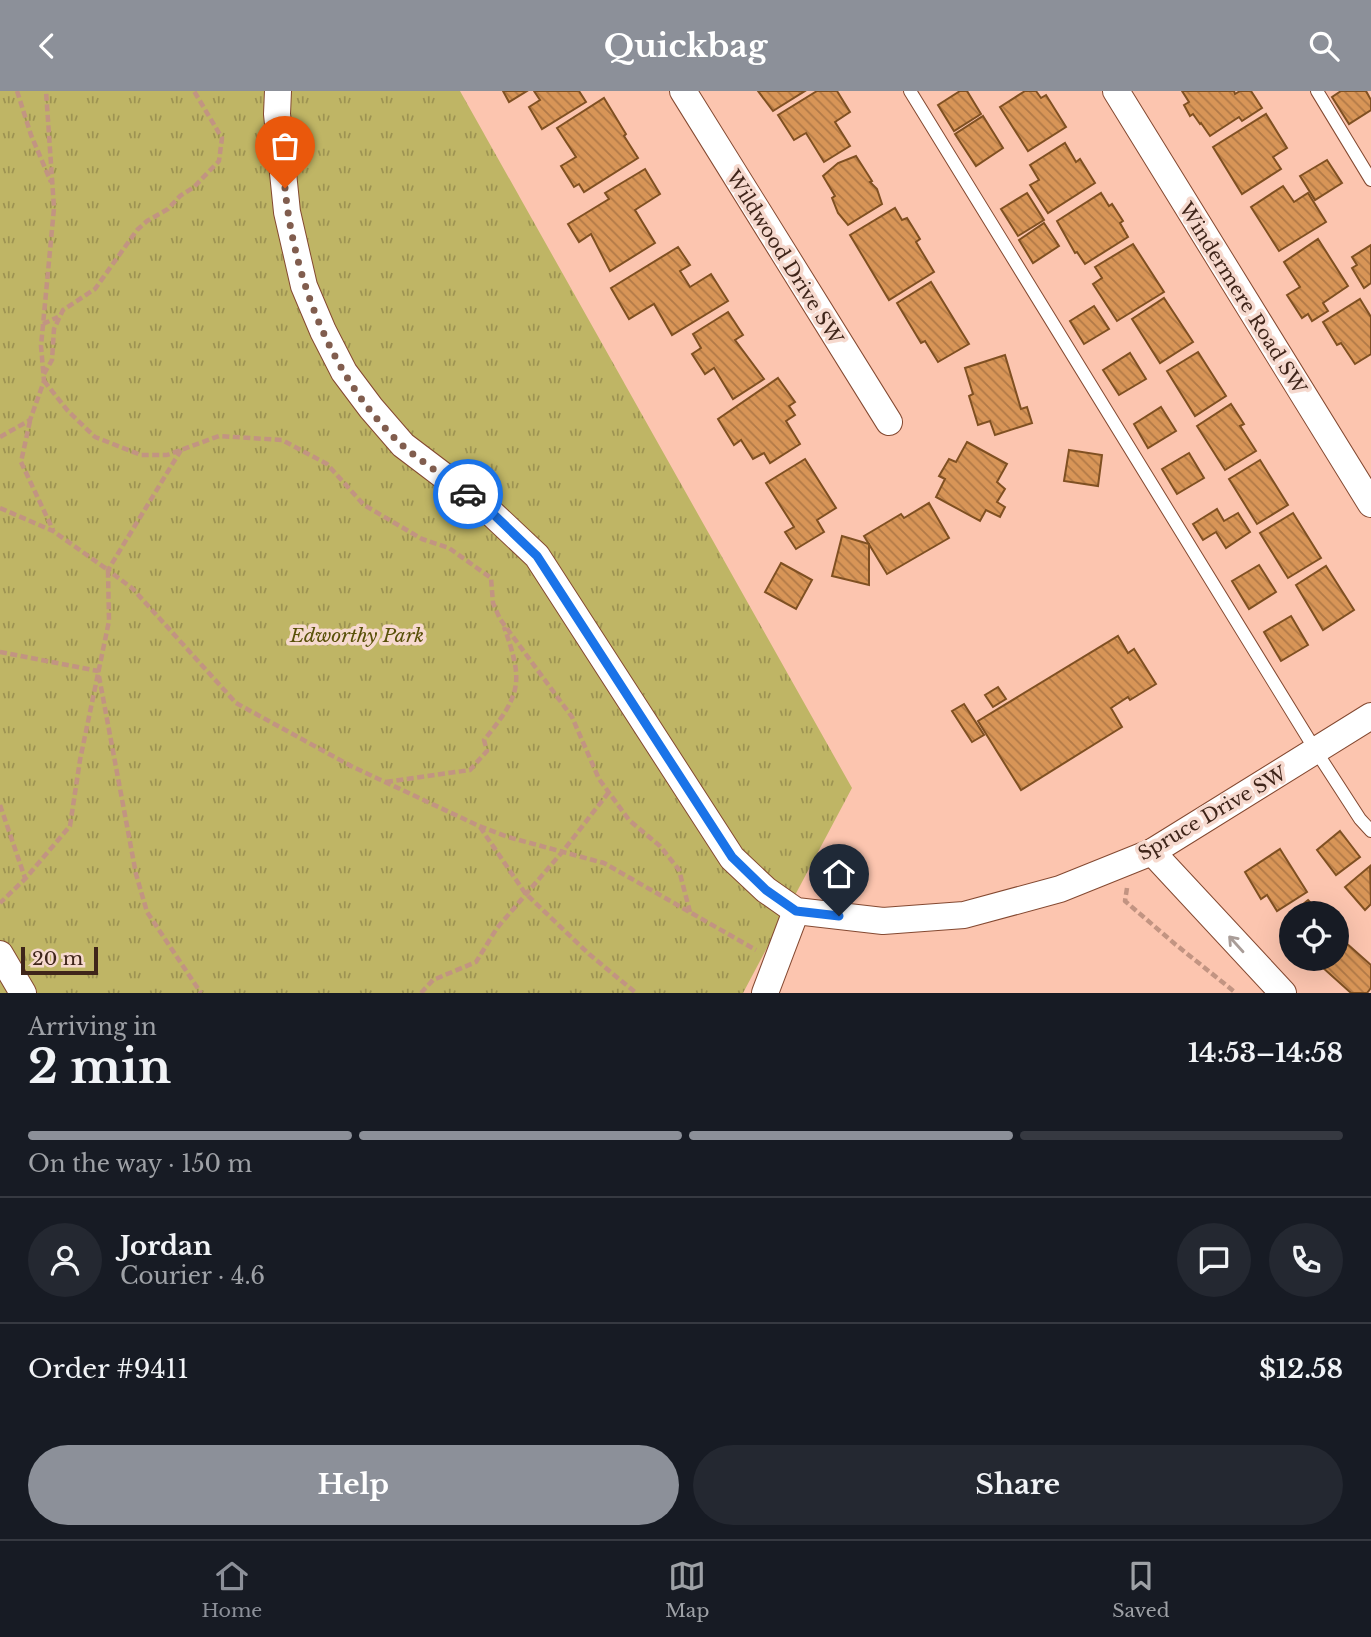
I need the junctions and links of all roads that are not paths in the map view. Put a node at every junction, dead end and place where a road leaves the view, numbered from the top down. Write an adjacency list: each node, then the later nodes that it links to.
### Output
1 (278, 91): 13 (street)
2 (683, 91): 7 (street, Wildwood Drive SW)
3 (909, 91): 10 (lane)
4 (1116, 91): 8 (street, Windermere Road SW)
5 (1317, 91): 6 (lane)
6 (1371, 180)
7 (889, 422)
8 (1371, 504)
9 (1371, 716): 10 (street, Spruce Drive SW)
10 (1316, 751): 11 (lane); 12 (street, Spruce Drive SW)
11 (1371, 831)
12 (1142, 855): 13 (street, Spruce Drive SW); 17 (street, one-way to 12)
13 (796, 911): 16 (street)
14 (0, 954): 15 (street)
15 (23, 993)
16 (765, 993)
17 (1283, 993)

